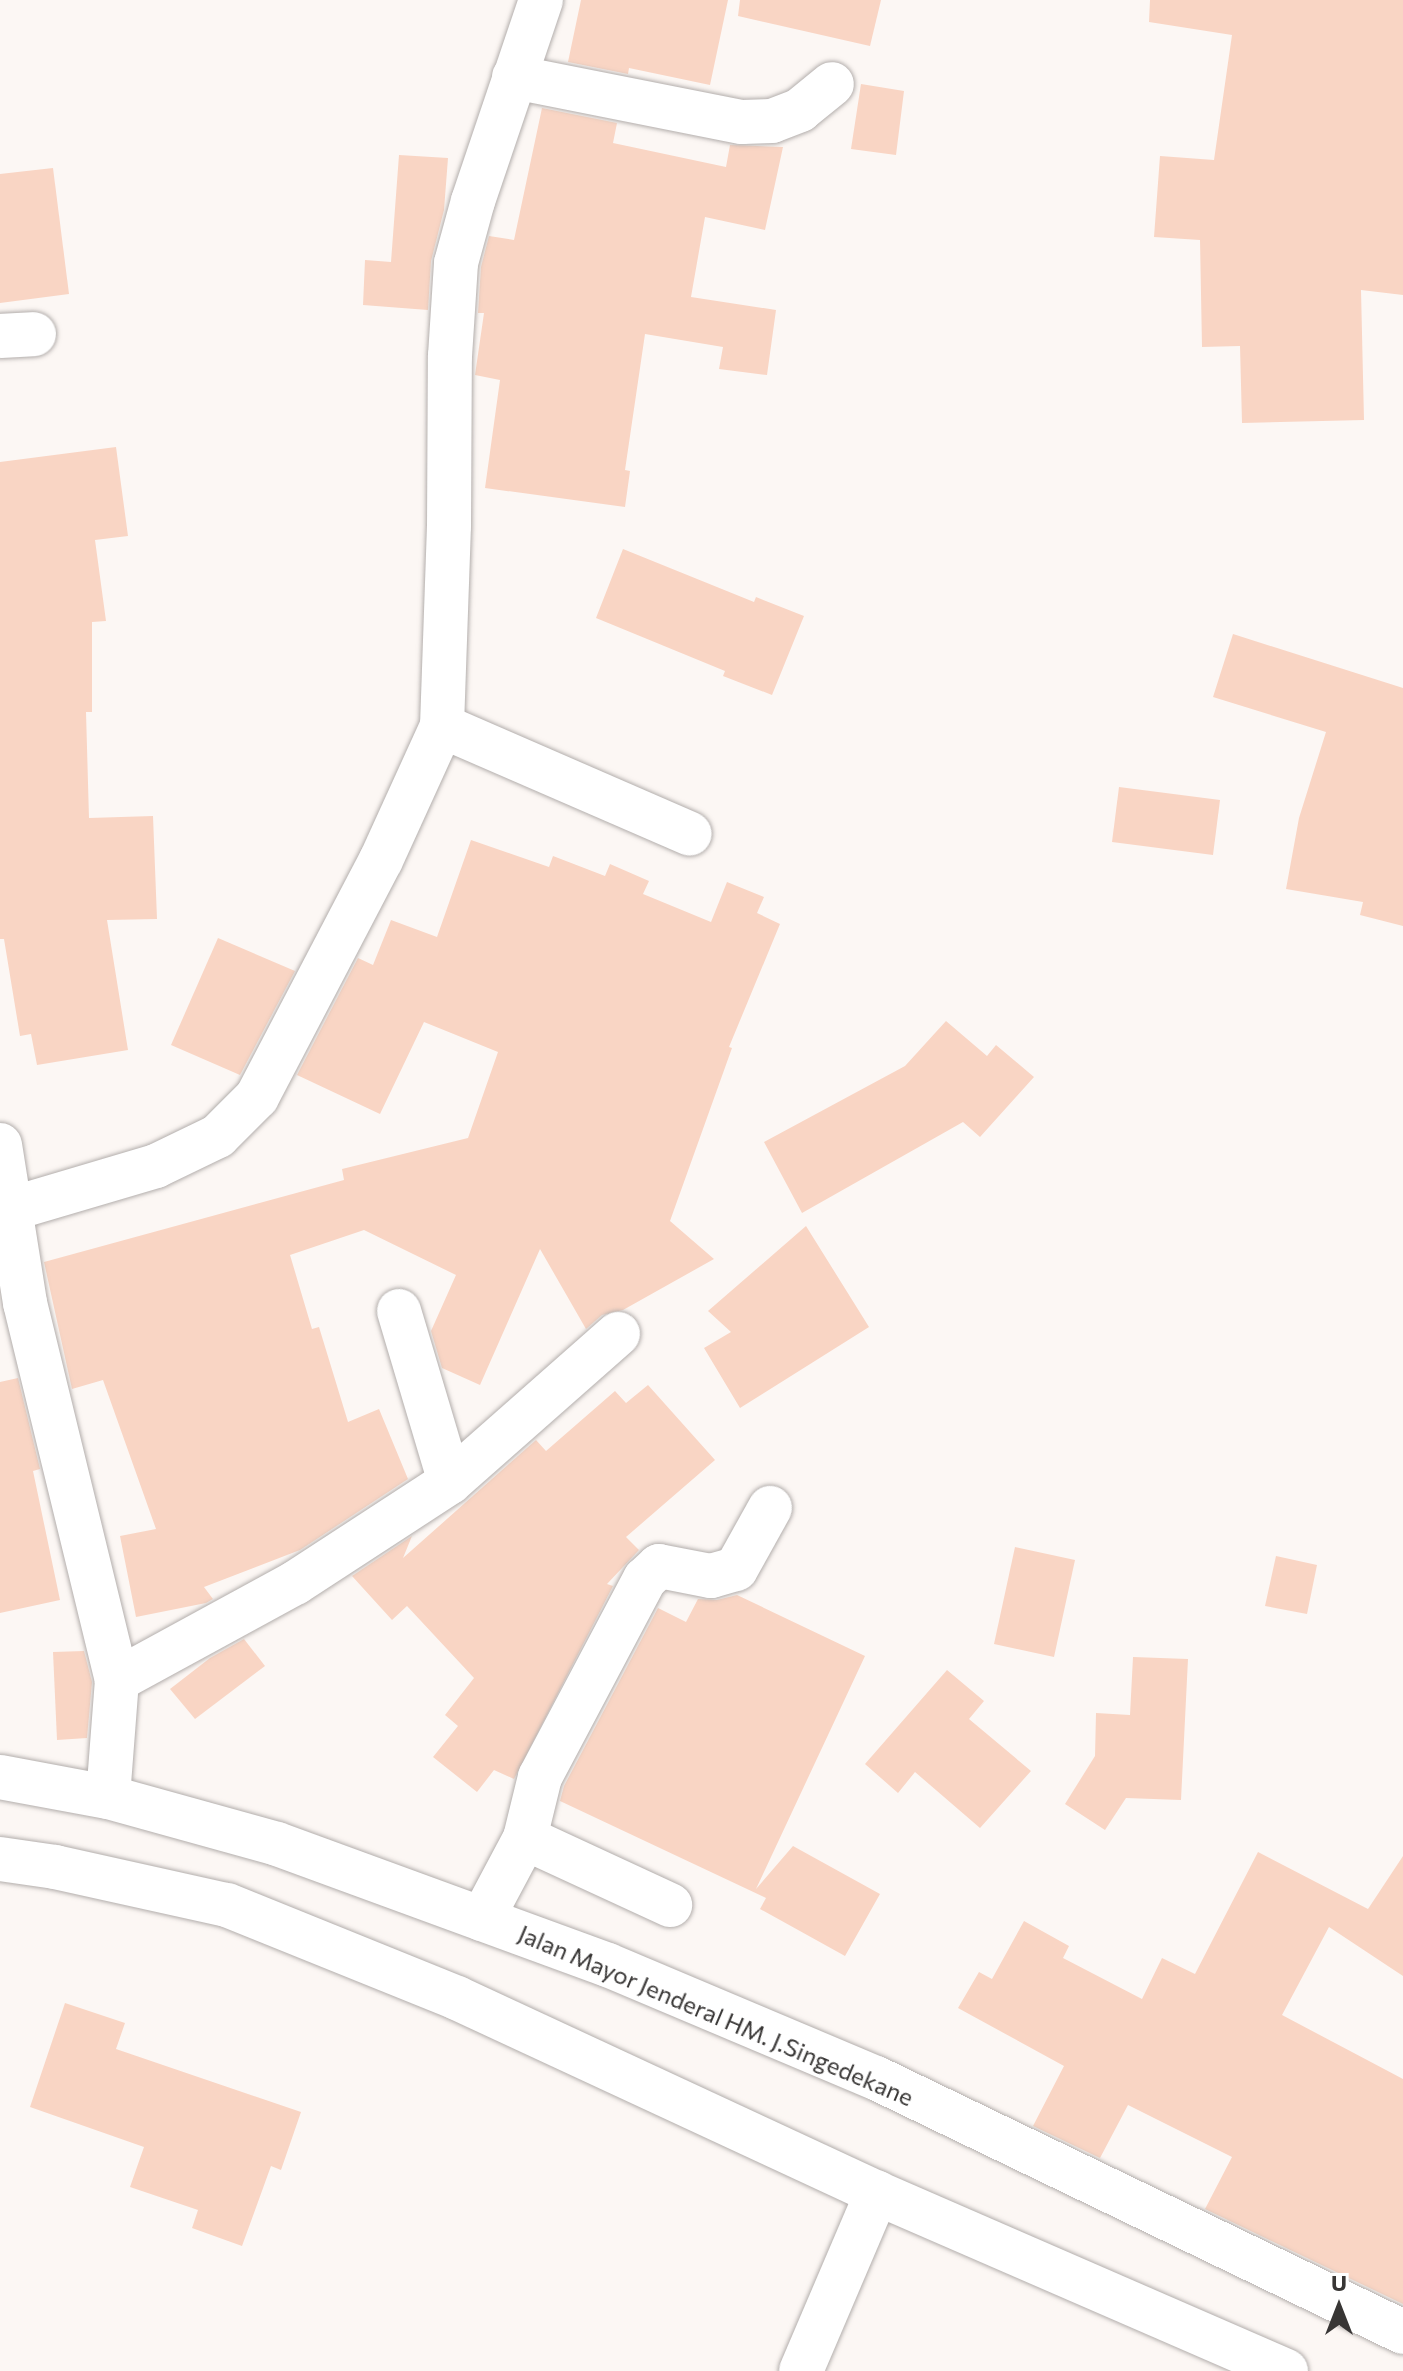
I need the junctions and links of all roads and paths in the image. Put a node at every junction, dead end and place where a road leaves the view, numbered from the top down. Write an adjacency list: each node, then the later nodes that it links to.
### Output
1 (541, 0): 2 (street)
2 (514, 77): 3 (street); 4 (street)
3 (832, 84)
4 (442, 726): 5 (street); 7 (street)
5 (690, 834)
6 (0, 1145): 7 (street)
7 (11, 1209): 12 (street)
8 (399, 1311): 10 (street)
9 (618, 1334): 10 (street)
10 (450, 1482): 12 (street)
11 (770, 1508): 15 (street)
12 (117, 1680): 14 (street)
13 (0, 1777): 14 (street, Jalan Mayor Jenderal HM. J.Singedekane)
14 (108, 1797): 18 (street, Jalan Mayor Jenderal HM. J.Singedekane)
15 (525, 1838): 17 (street); 18 (street)
16 (0, 1859): 19 (street)
17 (670, 1905)
18 (482, 1919): 20 (street, Jalan Mayor Jenderal HM. J.Singedekane)
19 (877, 2193): 21 (street); 22 (street)
20 (1403, 2332)
21 (801, 2371)
22 (1286, 2371)

